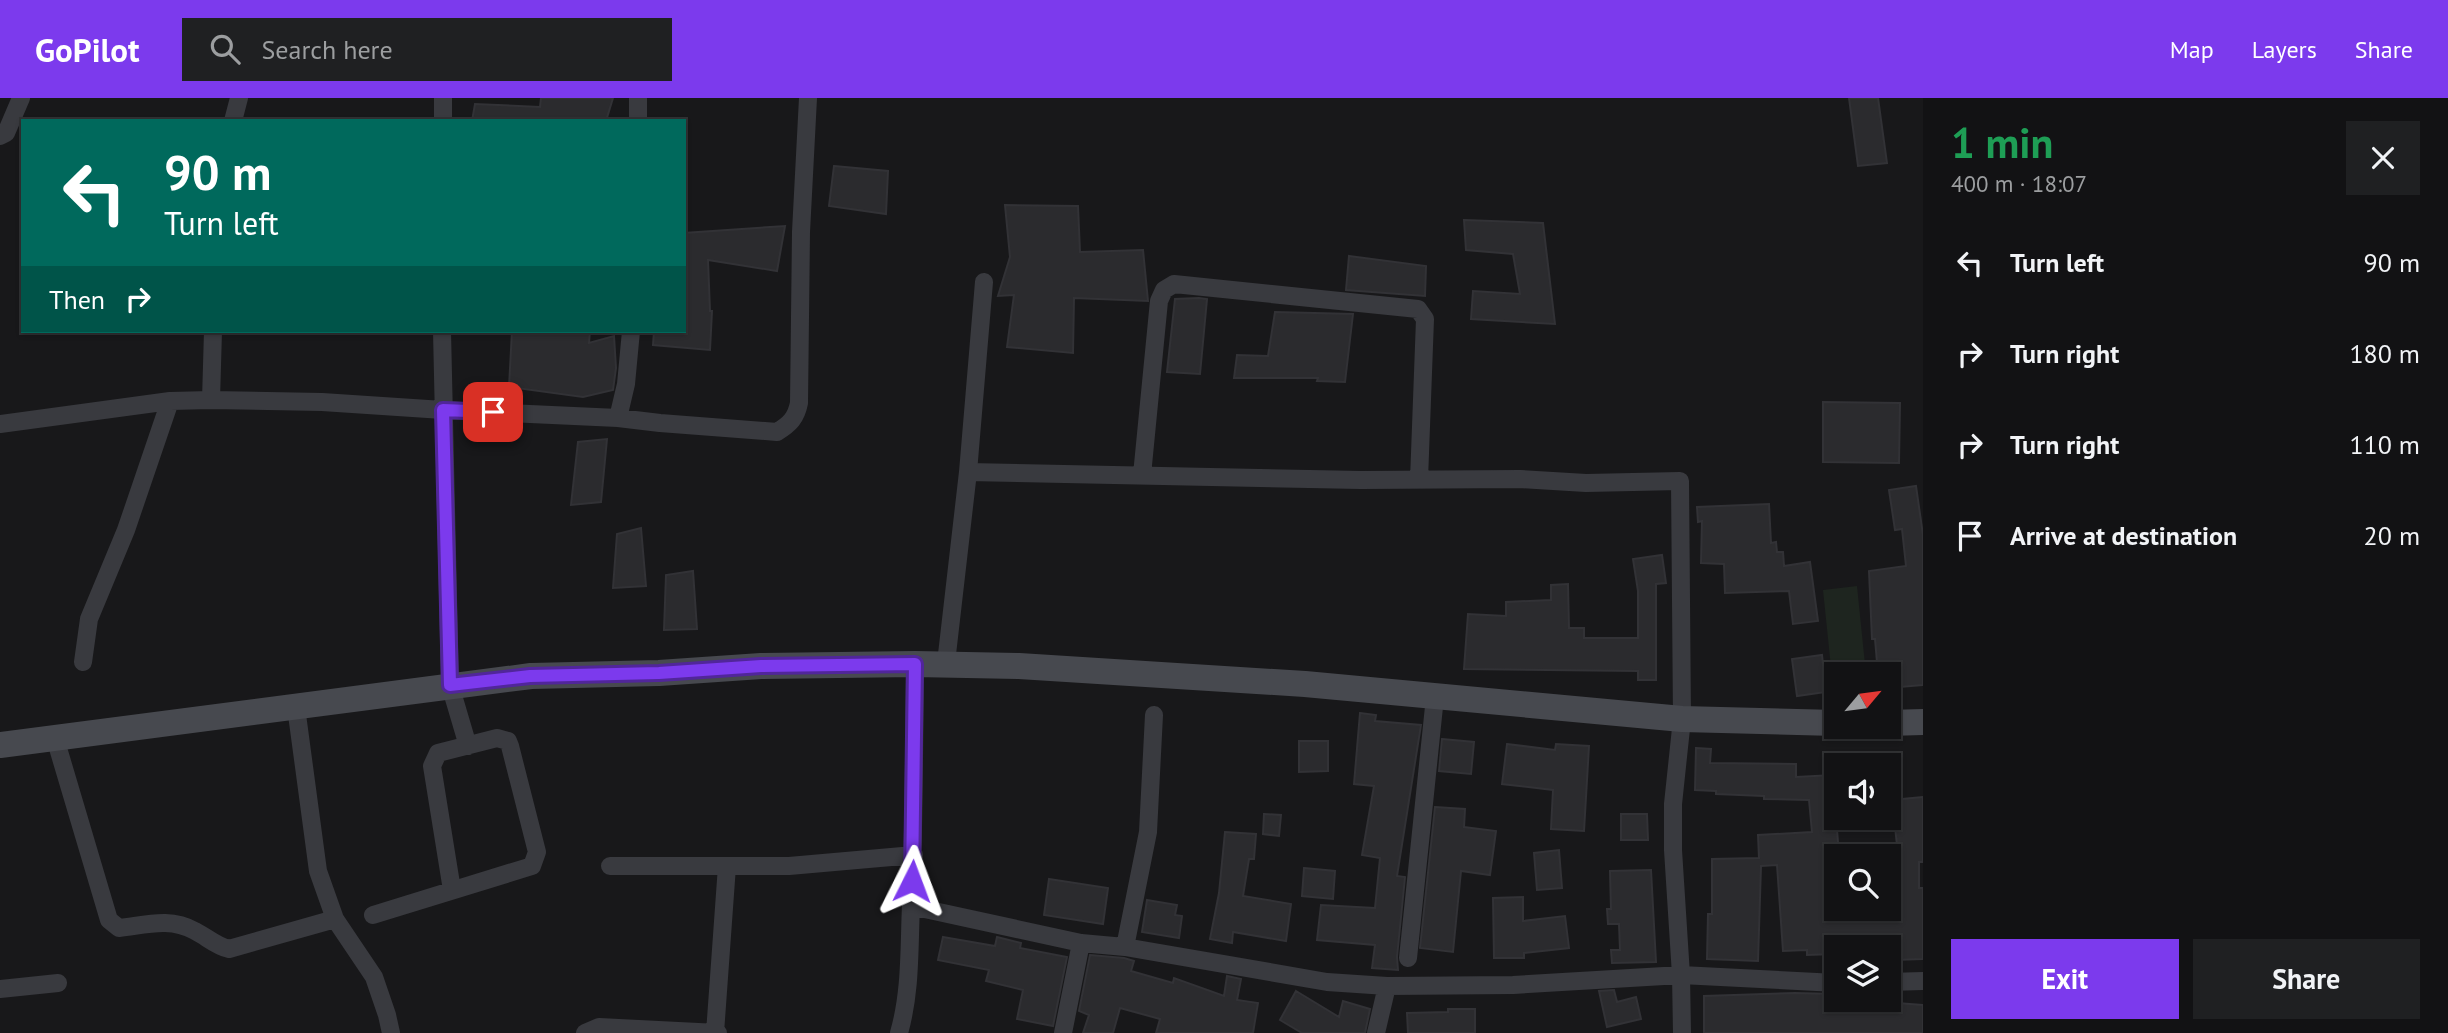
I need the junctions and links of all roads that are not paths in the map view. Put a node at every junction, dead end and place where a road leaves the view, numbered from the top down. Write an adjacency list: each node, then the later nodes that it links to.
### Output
1 (21, 98): 9 (street)
2 (239, 98): 6 (street)
3 (443, 98): 7 (street)
4 (638, 98): 8 (street)
5 (808, 98): 17 (street)
6 (234, 119)
7 (443, 119)
8 (638, 119)
9 (0, 136)
10 (984, 282): 19 (street)
11 (213, 333): 14 (street)
12 (442, 333): 16 (street)
13 (631, 333): 17 (street)
14 (211, 400): 15 (street); 16 (street)
15 (170, 401): 18 (street); 22 (street)
16 (443, 410): 17 (street); 25 (street)
17 (618, 418)
18 (0, 424)
19 (968, 472): 20 (street); 23 (street)
20 (1142, 475): 21 (street); 21 (street)
21 (1419, 480): 29 (street)
22 (83, 662)
23 (946, 663): 24 (main road); 26 (main road)
24 (915, 664): 25 (main road); 36 (street)
25 (450, 685): 27 (main road); 35 (street)
26 (1436, 696): 29 (main road); 45 (street)
27 (296, 707): 33 (main road); 42 (street)
28 (1154, 715): 44 (street)
29 (1682, 719): 31 (main road); 46 (street)
30 (1923, 722): 32 (main road)
31 (1824, 723)
32 (1901, 723)
33 (55, 738): 34 (main road); 42 (street)
34 (0, 745)
35 (468, 746): 39 (street); 39 (street)
36 (914, 855): 38 (street); 40 (street)
37 (610, 866): 38 (street)
38 (727, 866): 55 (street)
39 (452, 890): 41 (street)
40 (911, 906): 43 (street); 56 (street)
41 (373, 915)
42 (335, 919): 53 (street)
43 (1081, 943): 44 (street); 57 (street)
44 (1125, 947): 51 (street)
45 (1408, 958)
46 (1681, 975): 48 (street); 51 (street); 59 (street)
47 (1923, 981): 49 (street)
48 (1824, 982)
49 (1901, 982)
50 (58, 983): 52 (street)
51 (1387, 986): 58 (street)
52 (0, 989)
53 (391, 1033)
54 (585, 1033): 55 (street)
55 (717, 1033)
56 (900, 1033)
57 (1063, 1033)
58 (1376, 1033)
59 (1682, 1033)

